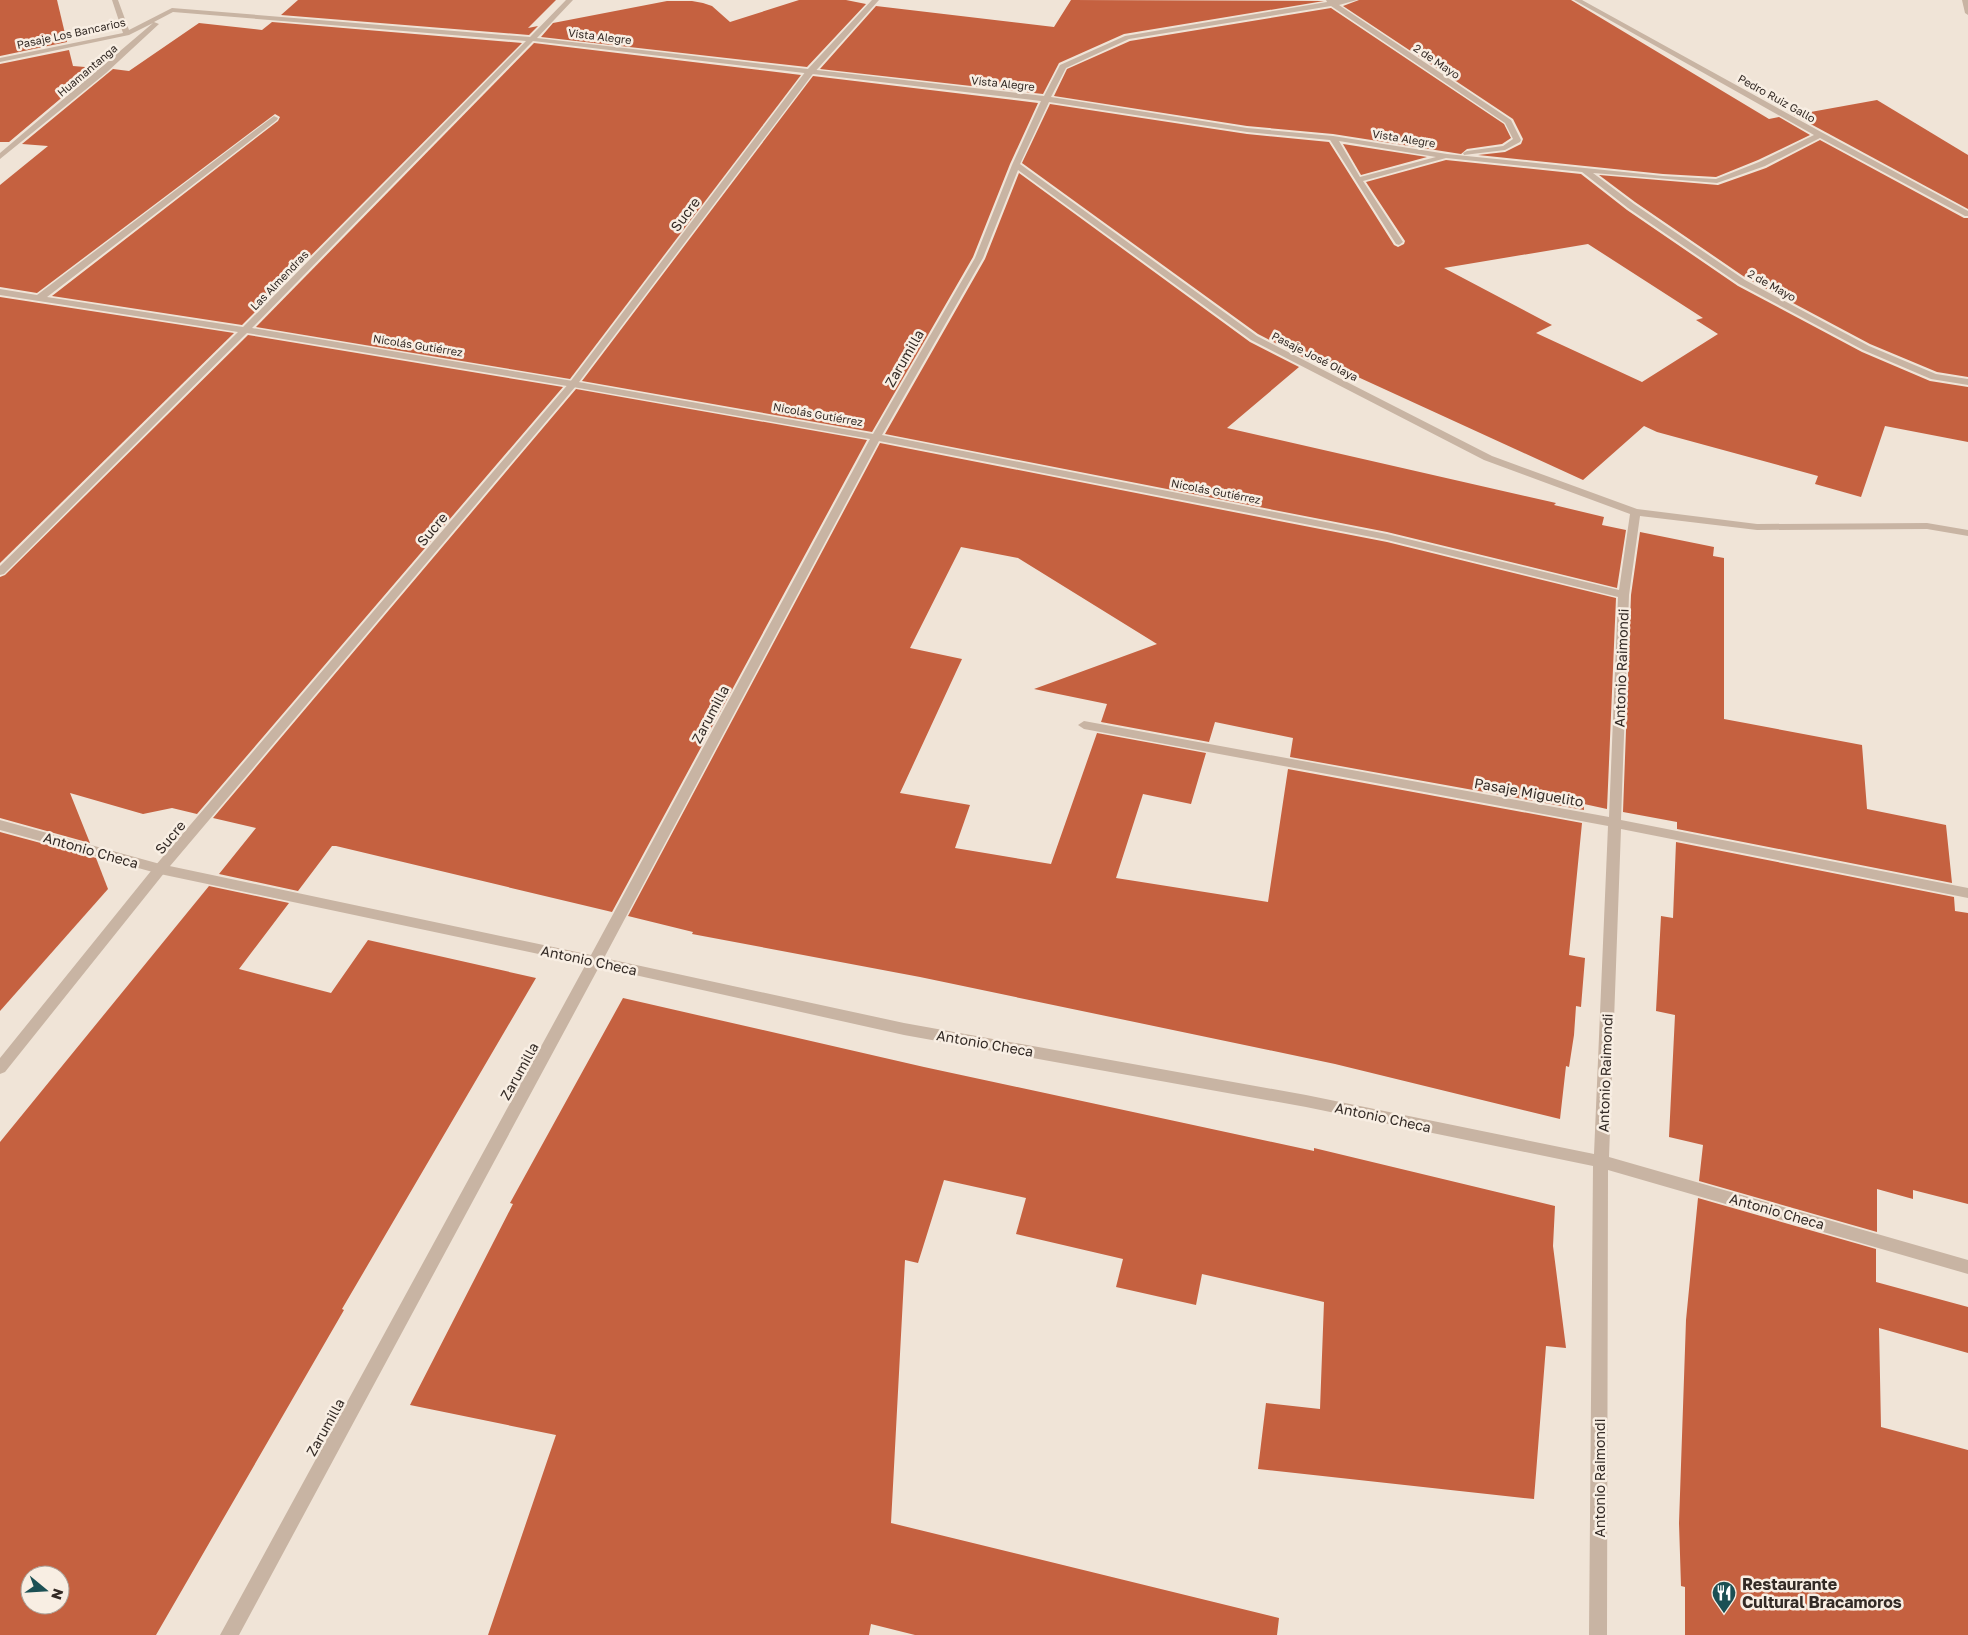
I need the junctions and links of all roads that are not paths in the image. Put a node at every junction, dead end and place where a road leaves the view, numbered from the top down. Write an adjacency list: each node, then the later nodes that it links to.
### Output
1 (115, 0): 11 (street)
2 (188, 0): 9 (street, Huamantanga)
3 (570, 0): 12 (street, Las Almendras)
4 (876, 0): 14 (street, Sucre)
5 (1354, 0): 8 (street, Zarumilla)
6 (1577, 0): 17 (street, Pedro Ruiz Gallo)
7 (1965, 0): 10 (street)
8 (1330, 2): 15 (street, Zarumilla); 19 (street, 2 de Mayo)
9 (172, 10): 11 (street, Pasaje Los Bancarios); 12 (street, Vista Alegre); 20 (street, Huamantanga)
10 (1968, 13)
11 (127, 34): 13 (street, Pasaje Los Bancarios)
12 (530, 39): 14 (street, Vista Alegre); 28 (street, Las Almendras)
13 (0, 60)
14 (809, 73): 15 (street, Vista Alegre); 30 (street, Sucre)
15 (1046, 99): 18 (street, Vista Alegre); 21 (street, Zarumilla)
16 (274, 118): 27 (street)
17 (1820, 135): 22 (street, Vista Alegre); 24 (street, Pedro Ruiz Gallo)
18 (1333, 138): 19 (street, Vista Alegre); 23 (street)
19 (1447, 156): 22 (street, Vista Alegre); 23 (street)
20 (0, 157)
21 (1016, 165): 31 (street, Zarumilla); 32 (street, Pasaje José Olaya)
22 (1584, 170): 29 (street, 2 de Mayo)
23 (1358, 180): 25 (street)
24 (1968, 214)
25 (1399, 242)
26 (0, 292): 27 (street, Nicolás Gutiérrez)
27 (38, 299): 28 (street, Nicolás Gutiérrez)
28 (245, 330): 30 (street, Nicolás Gutiérrez); 34 (street, Las Almendras)
29 (1968, 382)
30 (573, 384): 31 (street, Nicolás Gutiérrez); 39 (street, Sucre)
31 (876, 437): 35 (street, Nicolás Gutiérrez); 41 (street, Zarumilla)
32 (1635, 512): 33 (street, Pasaje José Olaya); 35 (street, Antonio Raimondi)
33 (1968, 533)
34 (0, 572)
35 (1624, 596): 37 (street, Antonio Raimondi)
36 (1084, 725): 37 (street, Pasaje Miguelito)
37 (1616, 823): 40 (street, Pasaje Miguelito); 43 (street, Antonio Raimondi)
38 (0, 824): 39 (street, Antonio Checa)
39 (160, 869): 41 (street, Antonio Checa); 42 (street, Sucre)
40 (1968, 893)
41 (595, 961): 43 (street, Antonio Checa); 45 (street, Zarumilla)
42 (0, 1068)
43 (1601, 1161): 44 (street, Antonio Checa); 46 (street, Antonio Raimondi)
44 (1968, 1267)
45 (229, 1635)
46 (1598, 1635)

